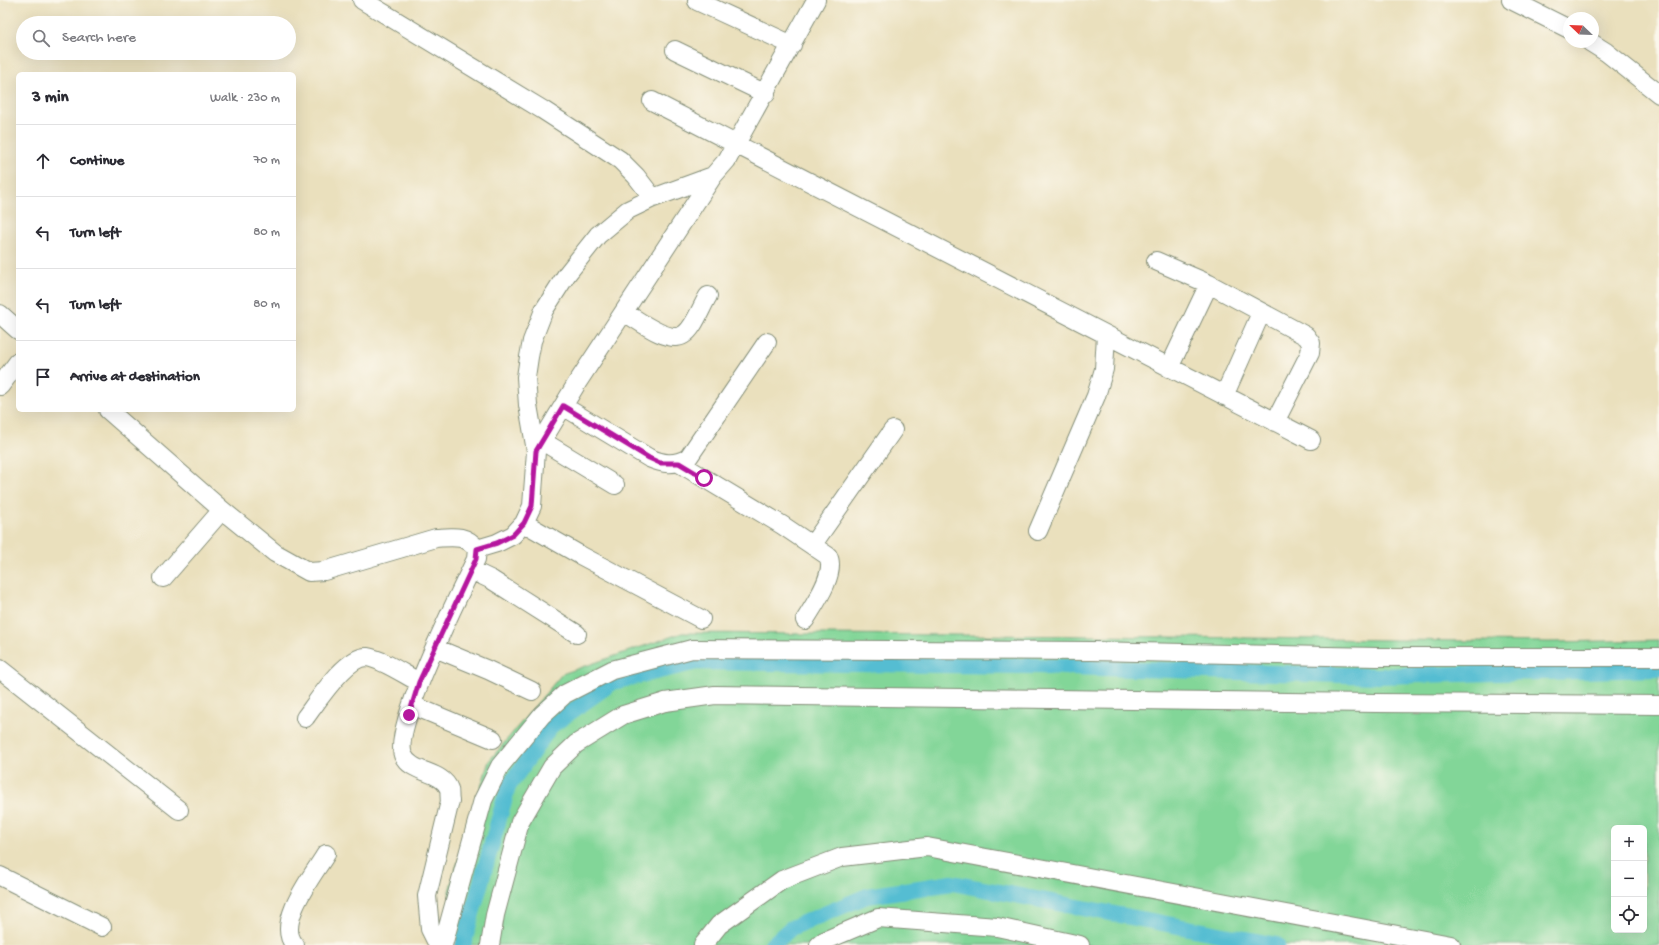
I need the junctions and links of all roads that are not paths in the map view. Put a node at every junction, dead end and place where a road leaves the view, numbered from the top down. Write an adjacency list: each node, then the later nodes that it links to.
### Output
1 (362, 0): 14 (street)
2 (816, 0): 6 (street)
3 (1511, 0): 5 (street)
4 (698, 1): 6 (street)
5 (1563, 26)
6 (792, 45): 9 (street)
7 (1599, 48): 10 (street)
8 (675, 50): 9 (street)
9 (766, 94): 12 (street)
10 (1659, 94)
11 (652, 101): 12 (street)
12 (737, 144): 13 (street); 22 (street)
13 (713, 176): 14 (street); 18 (street)
14 (653, 198): 33 (street)
15 (1156, 261): 16 (street)
16 (1209, 284): 19 (street); 25 (street)
17 (708, 296): 18 (street)
18 (624, 312): 28 (street)
19 (1261, 313): 27 (street); 30 (street)
20 (0, 314): 21 (street)
21 (16, 328)
22 (1106, 336): 25 (street); 38 (street)
23 (767, 342): 34 (street)
24 (16, 365): 26 (street)
25 (1169, 368): 27 (street)
26 (0, 386)
27 (1224, 396): 30 (street)
28 (563, 406): 33 (street); 34 (street)
29 (110, 412): 36 (street)
30 (1275, 422): 32 (street)
31 (893, 430): 39 (street)
32 (1311, 440)
33 (539, 446): 35 (street); 37 (street)
34 (679, 463): 39 (street)
35 (615, 485)
36 (222, 510): 40 (street); 42 (street)
37 (524, 523): 40 (street); 43 (street)
38 (1038, 531)
39 (813, 544): 44 (street)
40 (477, 549): 41 (street)
41 (470, 570): 45 (street); 46 (street)
42 (163, 578)
43 (701, 619)
44 (805, 620)
45 (577, 634)
46 (435, 648): 49 (street); 50 (street)
47 (1659, 657): 61 (street)
48 (0, 670): 55 (street)
49 (419, 682): 51 (street); 53 (street)
50 (532, 691)
51 (412, 705): 54 (street); 60 (street)
52 (1659, 705): 62 (street)
53 (305, 718)
54 (493, 739)
55 (179, 810)
56 (326, 854): 59 (street)
57 (0, 876): 58 (street)
58 (102, 927)
59 (295, 945)
60 (438, 945)
61 (443, 945)
62 (490, 945)
63 (703, 945): 66 (street)
64 (819, 945): 65 (street)
65 (1080, 945)
66 (1452, 945)

